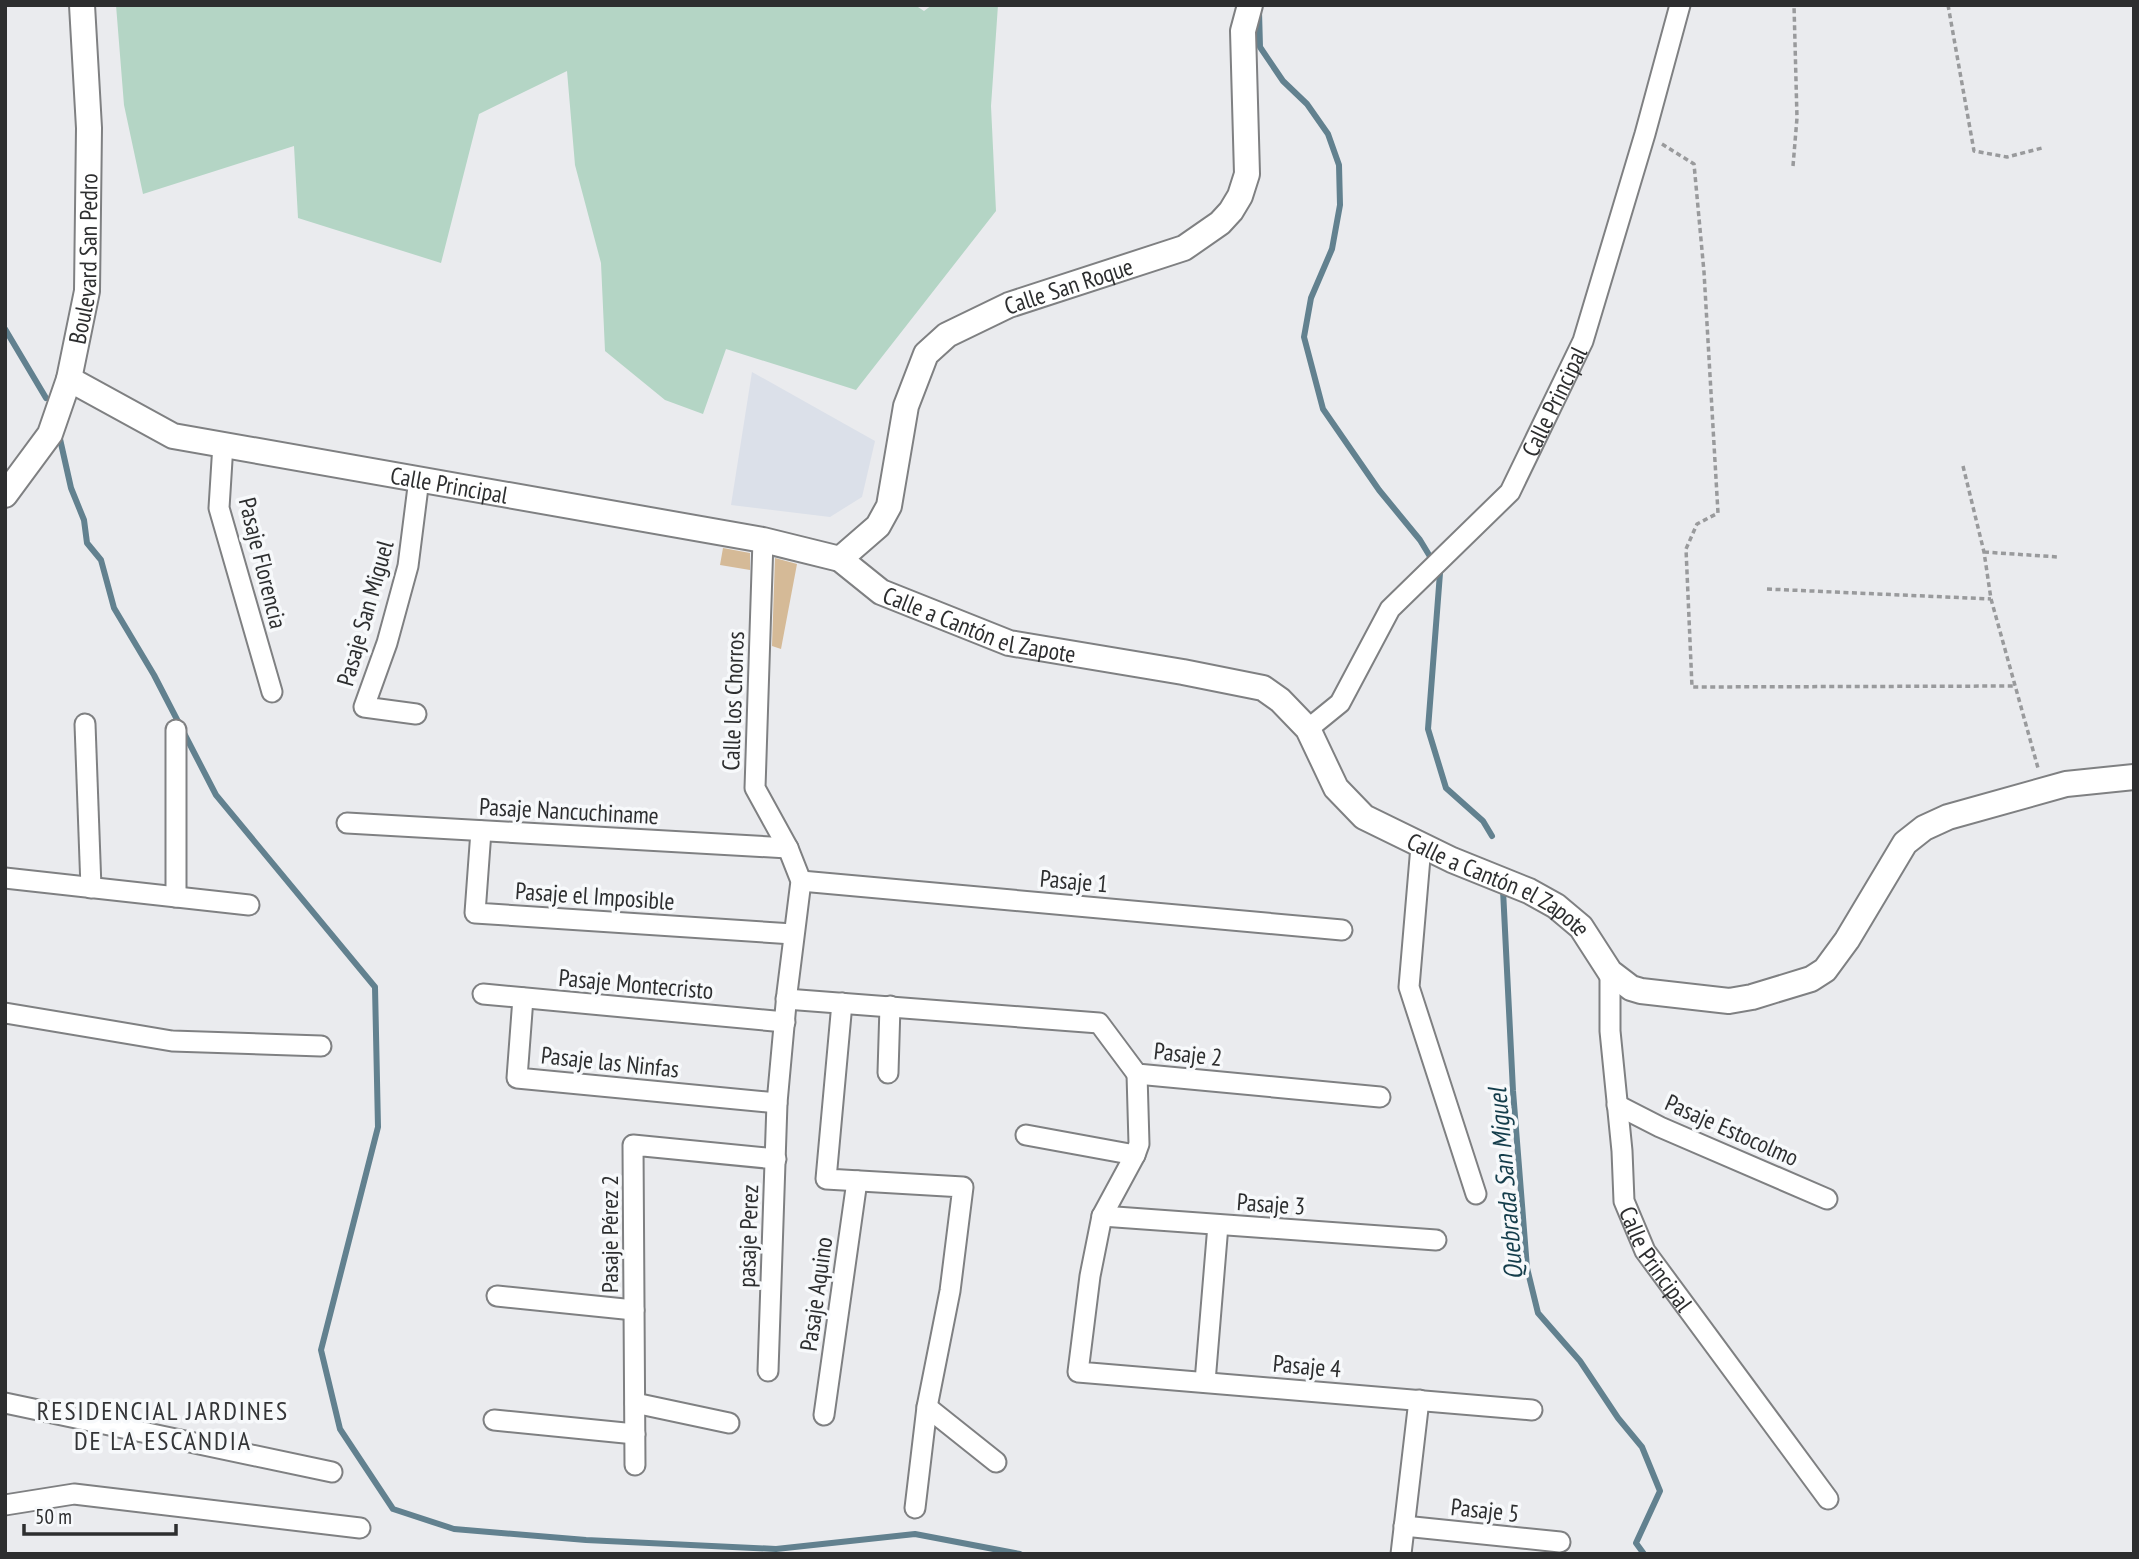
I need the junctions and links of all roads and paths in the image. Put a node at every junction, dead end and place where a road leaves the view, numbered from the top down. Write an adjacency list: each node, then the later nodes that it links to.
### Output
1 (82, 5): 9 (street, Boulevard San Pedro)
2 (1251, 5): 17 (street, Calle San Roque)
3 (1679, 5): 6 (street, Calle Principal)
4 (1794, 5): 8 (path)
5 (1948, 5): 7 (path)
6 (1646, 134): 20 (path); 24 (street, Calle Principal)
7 (2042, 148)
8 (1793, 166)
9 (69, 379): 10 (street, Calle Principal); 13 (street, Boulevard San Pedro)
10 (223, 444): 12 (street, Calle Principal); 21 (street, Pasaje Florencia)
11 (1963, 466): 15 (path)
12 (419, 479): 14 (street, Calle Principal); 22 (street, Pasaje San Miguel)
13 (5, 495)
14 (763, 540): 17 (street, Calle Principal); 31 (street, Calle los Chorros)
15 (1984, 552): 16 (path); 19 (path)
16 (2058, 557)
17 (840, 559): 24 (street, Calle a Cantón el Zapote)
18 (1767, 589): 19 (path)
19 (1991, 599): 20 (path)
20 (2016, 687): 27 (path)
21 (272, 692)
22 (416, 714)
23 (85, 724): 34 (street)
24 (1308, 729): 30 (street, Calle a Cantón el Zapote)
25 (176, 730): 35 (street)
26 (2134, 778): 27 (street, Calle a Cantón el Zapote)
27 (2044, 790): 39 (street, Calle a Cantón el Zapote)
28 (347, 823): 29 (street, Pasaje Nancuchiname)
29 (481, 831): 31 (street, Pasaje Nancuchiname); 38 (street, Pasaje el Imposible)
30 (1421, 846): 39 (street, Calle a Cantón el Zapote); 57 (street)
31 (788, 848): 33 (street, Calle los Chorros)
32 (5, 878): 34 (street)
33 (801, 881): 37 (street, Pasaje 1); 38 (street)
34 (91, 888): 35 (street)
35 (176, 897): 36 (street)
36 (249, 905)
37 (1342, 930)
38 (793, 934): 42 (street)
39 (1610, 972): 52 (street, Calle Principal)
40 (483, 994): 41 (street, Pasaje Montecristo)
41 (523, 998): 46 (street, Pasaje Montecristo); 51 (street, Pasaje las Ninfas)
42 (786, 999): 43 (street, Pasaje 2); 46 (street)
43 (842, 1003): 44 (street, Pasaje 2); 56 (street)
44 (890, 1006): 48 (street); 49 (street, Pasaje 2)
45 (5, 1013): 47 (street)
46 (785, 1022): 51 (street)
47 (321, 1046)
48 (888, 1073)
49 (1137, 1074): 50 (street, Pasaje 2); 54 (street)
50 (1380, 1097)
51 (777, 1103): 55 (street, pasaje Perez)
52 (1617, 1105): 58 (street, Pasaje Estocolmo); 78 (street, Calle Principal)
53 (1026, 1135): 54 (street)
54 (1135, 1155): 59 (street)
55 (776, 1159): 63 (street, Pasaje Pérez 2); 64 (street, pasaje Perez)
56 (857, 1181): 69 (street); 71 (street, Pasaje Aquino)
57 (1476, 1194)
58 (1828, 1199)
59 (1102, 1216): 60 (street, Pasaje 3); 65 (street, Pasaje 4)
60 (1218, 1225): 61 (street, Pasaje 3); 65 (street)
61 (1436, 1240)
62 (497, 1296): 63 (street)
63 (634, 1310): 68 (street, Pasaje Pérez 2)
64 (768, 1371)
65 (1205, 1382): 66 (street, Pasaje 4)
66 (1419, 1400): 70 (street, Pasaje 4); 81 (street)
67 (5, 1403): 77 (street)
68 (635, 1403): 73 (street); 74 (street, Pasaje Pérez 2)
69 (928, 1407): 75 (street); 80 (street)
70 (1532, 1410)
71 (824, 1415)
72 (494, 1420): 74 (street)
73 (729, 1423)
74 (635, 1434): 76 (street, Pasaje Pérez 2)
75 (996, 1462)
76 (635, 1465)
77 (332, 1472)
78 (1829, 1499)
79 (5, 1505): 82 (street)
80 (915, 1508)
81 (1404, 1526): 83 (street, Pasaje 5); 84 (street)
82 (360, 1528)
83 (1560, 1542)
84 (1401, 1554)

